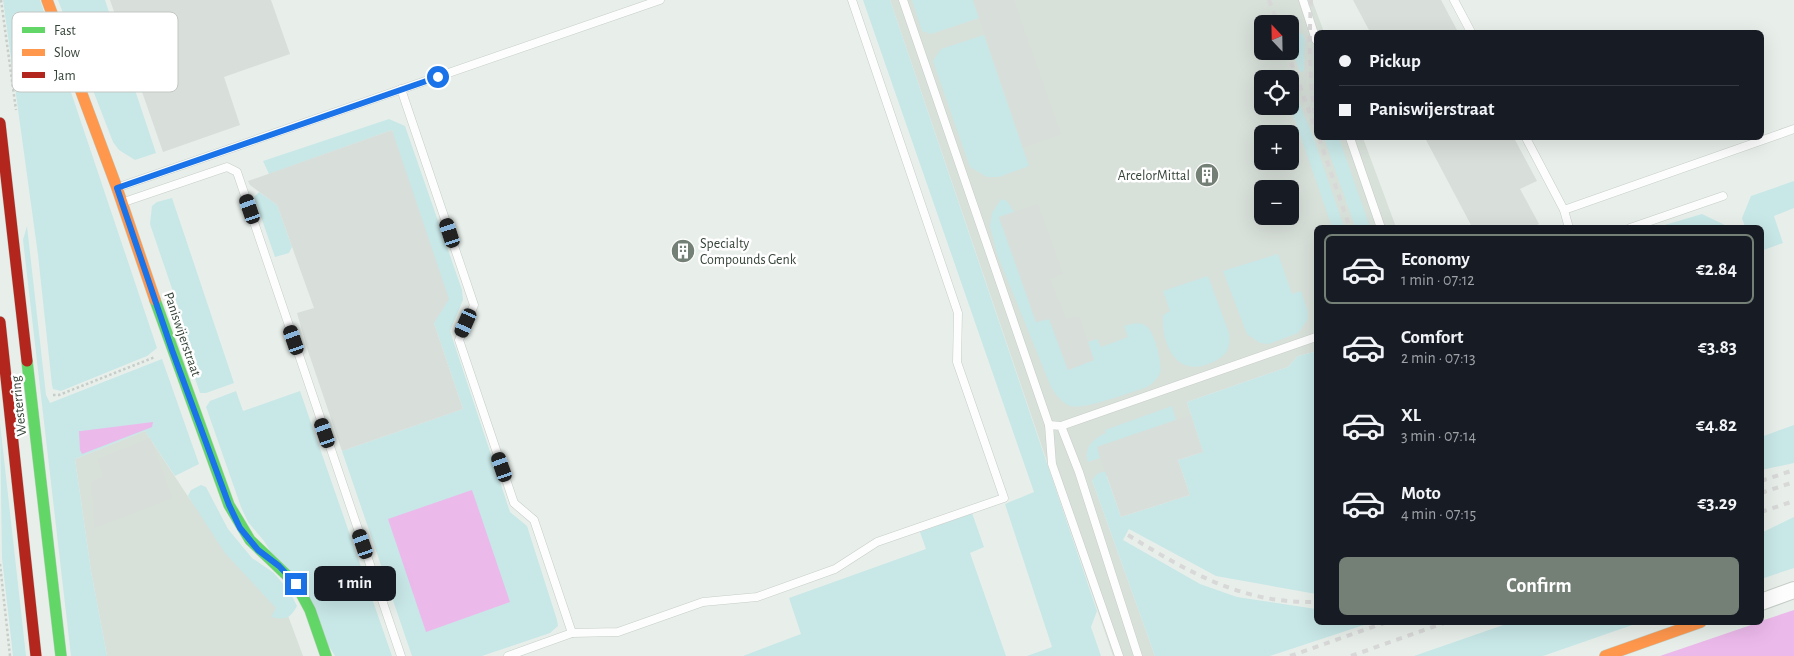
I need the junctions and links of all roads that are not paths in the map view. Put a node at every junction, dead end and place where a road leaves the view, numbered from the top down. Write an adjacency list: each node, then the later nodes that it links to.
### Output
1 (47, 0): 7 (main road, Paniswijerstraat)
2 (660, 0): 10 (lane)
3 (852, 0): 32 (lane)
4 (903, 0): 27 (lane)
5 (1303, 0): 9 (lane)
6 (1454, 0): 8 (lane)
7 (51, 12)
8 (1470, 30)
9 (1314, 34)
10 (401, 89): 18 (lane); 32 (lane)
11 (81, 92): 18 (main road, Paniswijerstraat)
12 (0, 123): 34 (main road, Westerring)
13 (1794, 129): 17 (lane)
14 (1351, 140): 22 (lane)
15 (1527, 140): 21 (lane)
16 (1763, 140): 21 (lane)
17 (1764, 140)
18 (117, 188): 20 (main road, Paniswijerstraat)
19 (1723, 196): 24 (lane)
20 (122, 203): 35 (main road, Paniswijerstraat); 36 (lane)
21 (1564, 210): 23 (lane)
22 (1380, 225)
23 (1568, 225)
24 (1639, 225)
25 (0, 322): 33 (main road, Westerring)
26 (1314, 338): 28 (lane)
27 (1049, 425): 28 (lane); 38 (lane)
28 (1061, 426): 39 (lane)
29 (1794, 590): 30 (street)
30 (1764, 601)
31 (1693, 625): 40 (main road)
32 (572, 633): 37 (lane)
33 (36, 656)
34 (61, 656)
35 (326, 656)
36 (401, 656)
37 (508, 656)
38 (1119, 656)
39 (1138, 656)
40 (1605, 656)

